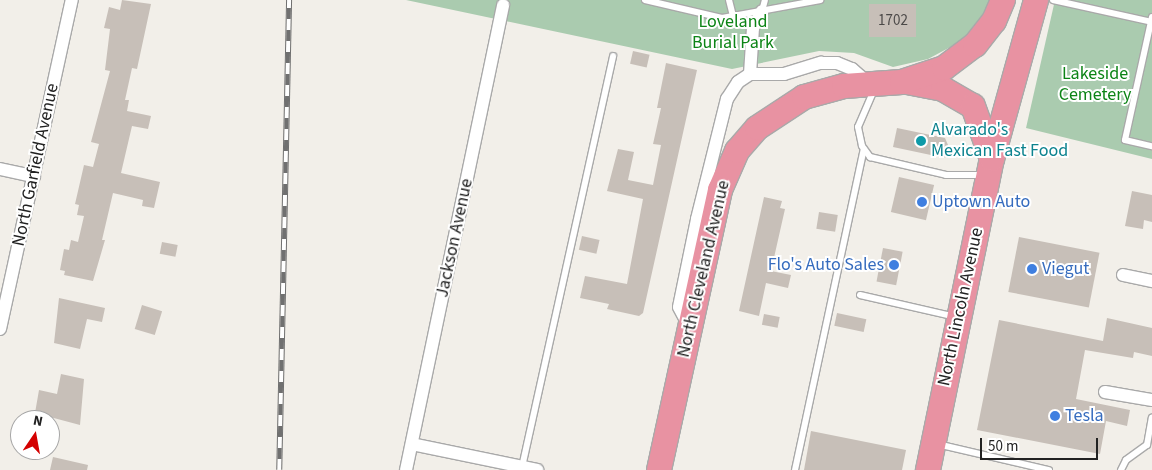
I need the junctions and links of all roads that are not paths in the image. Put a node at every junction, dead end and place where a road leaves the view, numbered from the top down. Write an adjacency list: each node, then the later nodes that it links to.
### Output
1 (72, 0): 20 (street, North Garfield Avenue)
2 (645, 0): 10 (lane)
3 (729, 0): 10 (lane)
4 (820, 0): 9 (lane)
5 (1003, 0): 14 (highway, North Cleveland Avenue)
6 (1036, 0): 18 (highway, North Lincoln Avenue)
7 (1053, 0): 11 (lane)
8 (503, 5): 31 (street, Jackson Avenue)
9 (763, 6): 10 (lane); 13 (street)
10 (733, 16)
11 (1152, 20): 16 (lane)
12 (613, 56): 33 (lane)
13 (750, 74): 15 (street); 26 (street)
14 (902, 82): 15 (highway, North Cleveland Avenue); 18 (highway)
15 (874, 83): 17 (lane); 26 (highway, North Cleveland Avenue)
16 (1152, 146)
17 (864, 149): 18 (lane); 37 (lane)
18 (990, 167): 24 (highway, North Lincoln Avenue)
19 (0, 169): 20 (street)
20 (34, 176): 25 (street, North Garfield Avenue)
21 (1123, 275): 22 (street)
22 (1152, 281)
23 (860, 295): 24 (lane)
24 (959, 317): 30 (highway, North Lincoln Avenue)
25 (0, 329)
26 (691, 329): 36 (highway, North Cleveland Avenue)
27 (1105, 392): 28 (street)
28 (1152, 400)
29 (1152, 417): 40 (lane)
30 (933, 443): 32 (lane); 38 (highway, North Lincoln Avenue)
31 (412, 444): 33 (street); 34 (street, Jackson Avenue)
32 (1023, 467): 39 (lane)
33 (522, 468): 35 (street)
34 (406, 470)
35 (537, 470)
36 (659, 470)
37 (795, 470)
38 (928, 470)
39 (1049, 470)
40 (1120, 470)

